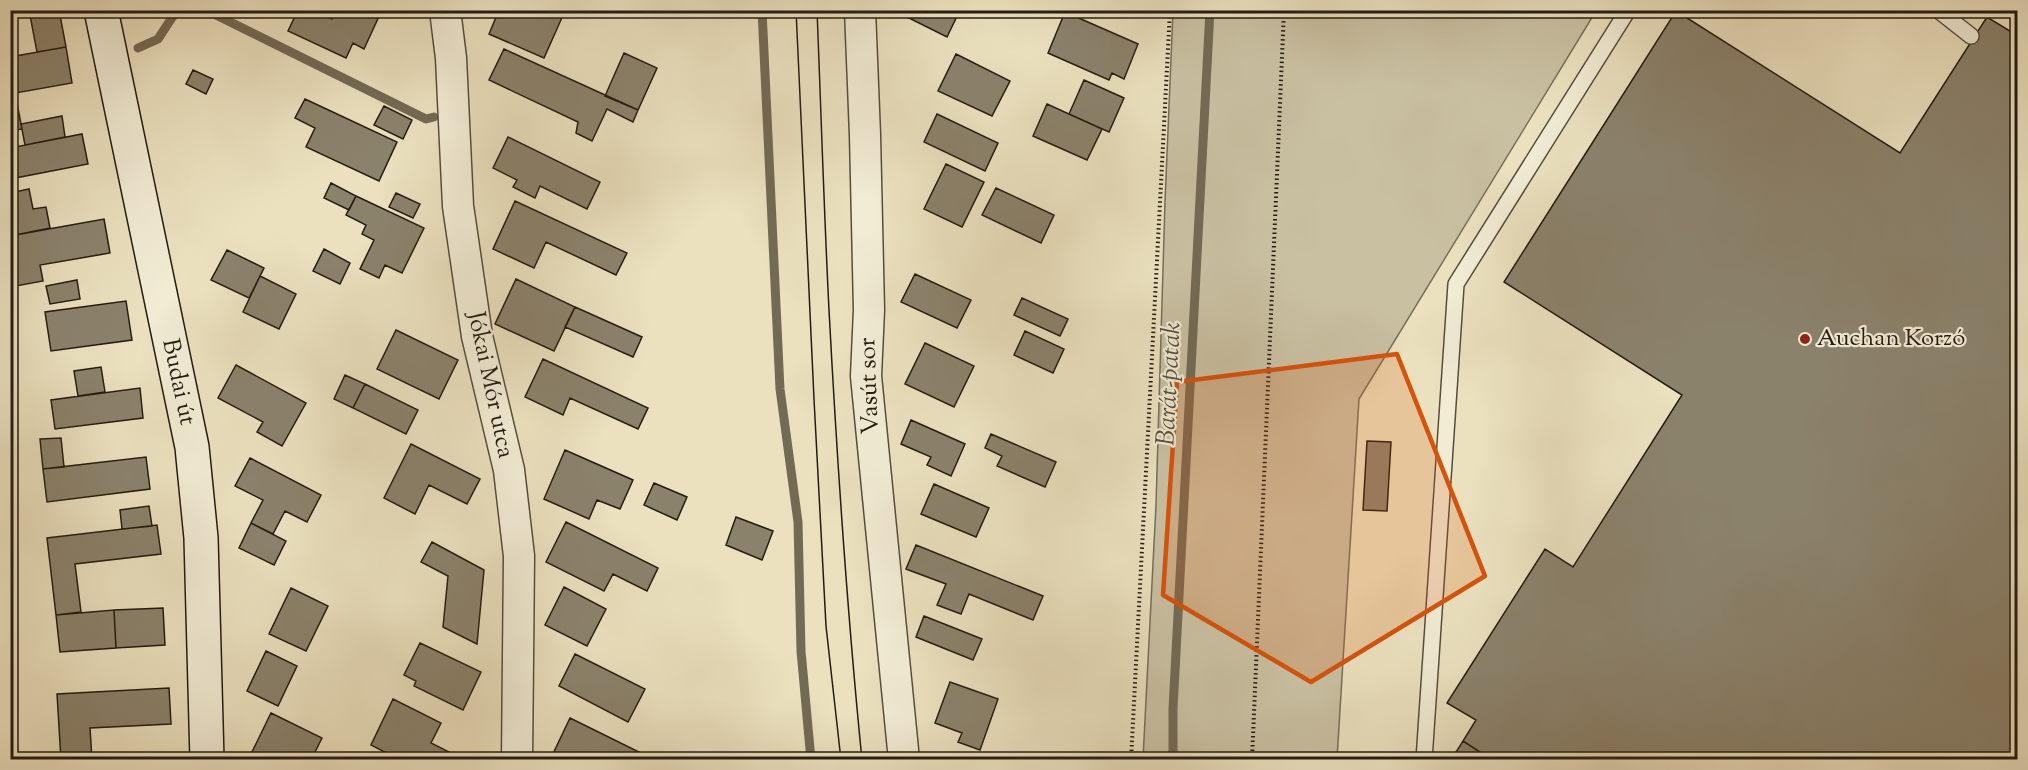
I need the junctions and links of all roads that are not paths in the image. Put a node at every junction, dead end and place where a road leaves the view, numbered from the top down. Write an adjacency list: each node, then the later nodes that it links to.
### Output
1 (100, 10): 7 (main road, Budai út)
2 (445, 10): 8 (street, Jókai Mór utca)
3 (860, 10): 9 (street, Vasút sor)
4 (1628, 10): 10 (lane)
5 (1938, 10): 6 (lane)
6 (1971, 36)
7 (207, 759)
8 (517, 759)
9 (904, 759)
10 (1424, 759)

